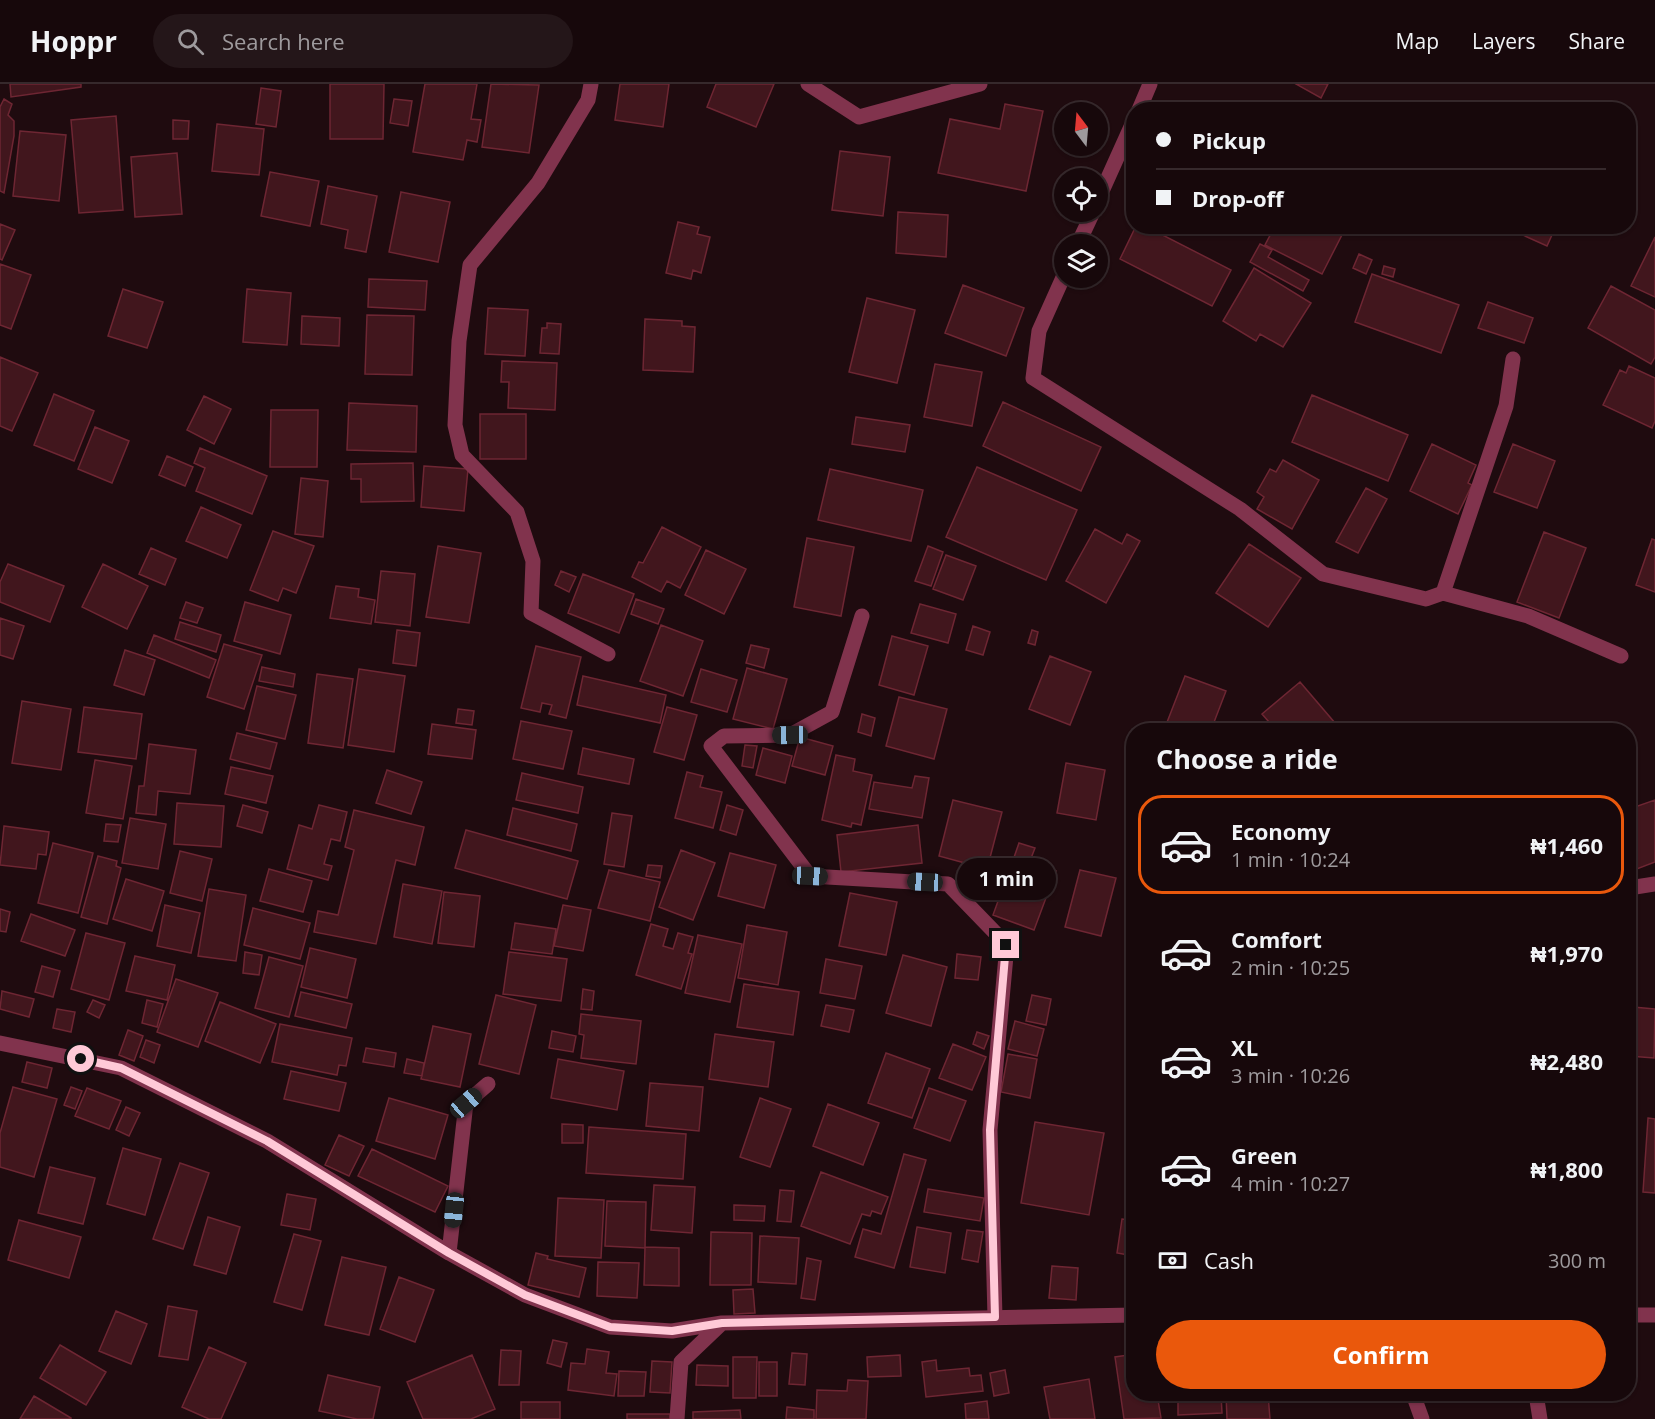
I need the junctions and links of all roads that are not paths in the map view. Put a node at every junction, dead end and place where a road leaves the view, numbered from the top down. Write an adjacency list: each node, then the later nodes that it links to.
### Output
1 (591, 84): 12 (street)
2 (808, 84): 3 (street)
3 (980, 84)
4 (1150, 84): 5 (street)
5 (1142, 102)
6 (1126, 138): 7 (street)
7 (1108, 178)
8 (1058, 288): 10 (street)
9 (1513, 359): 10 (street)
10 (1443, 592): 13 (street)
11 (862, 616): 22 (street)
12 (608, 654)
13 (1621, 656)
14 (1655, 884): 15 (street)
15 (1636, 887)
16 (0, 1043): 18 (street)
17 (488, 1084): 18 (street)
18 (449, 1253): 23 (street)
19 (1126, 1315): 22 (street)
20 (1636, 1315): 21 (street)
21 (1655, 1315)
22 (995, 1317): 23 (street)
23 (722, 1323): 26 (street)
24 (1416, 1401): 27 (street)
25 (1537, 1401): 28 (street)
26 (677, 1419)
27 (1422, 1419)
28 (1540, 1419)

